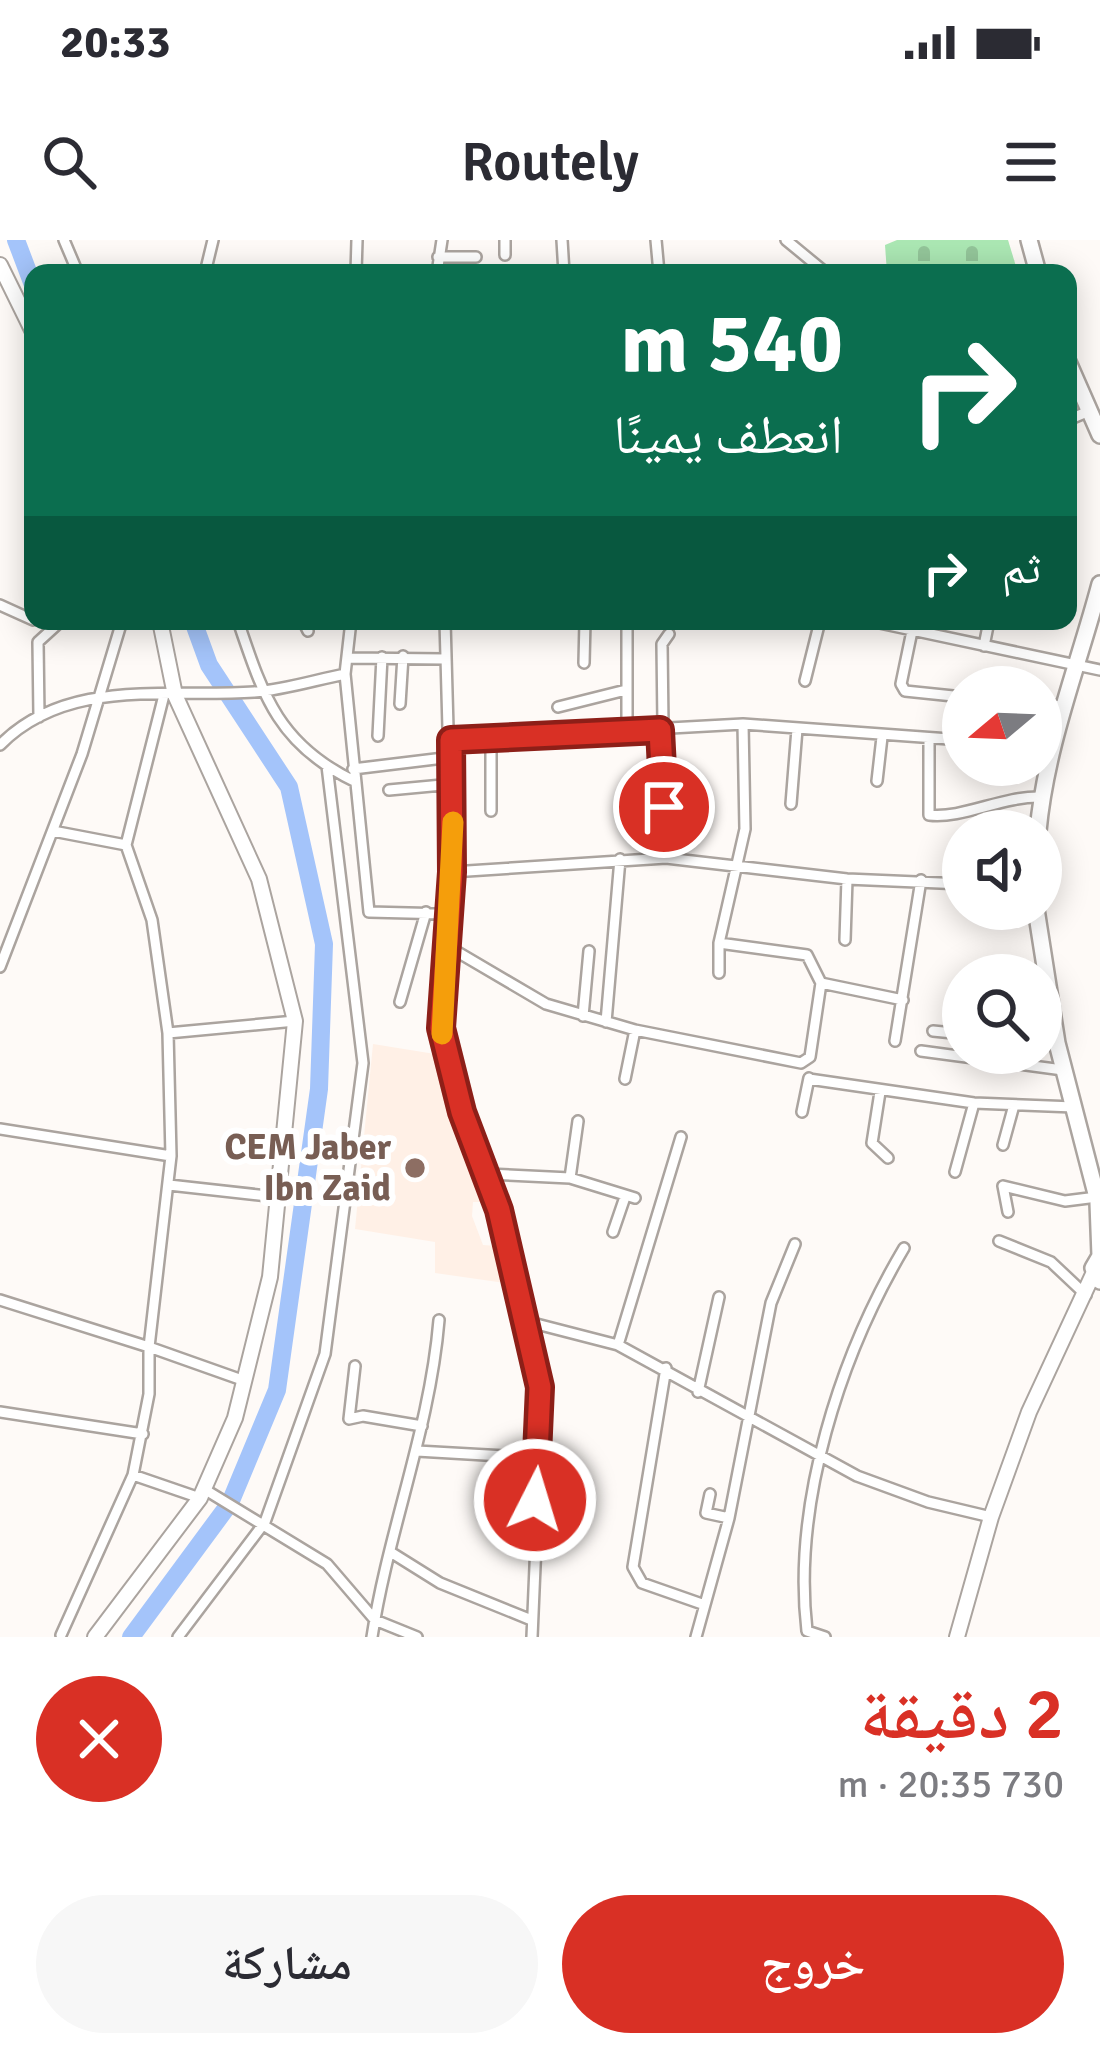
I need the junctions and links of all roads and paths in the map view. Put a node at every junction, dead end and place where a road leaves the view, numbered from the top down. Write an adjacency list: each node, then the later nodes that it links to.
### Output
1 (442, 240): 5 (street)
2 (505, 240): 4 (street)
3 (786, 240): 8 (street)
4 (505, 255)
5 (438, 257): 6 (street); 7 (street)
6 (476, 257)
7 (438, 264)
8 (815, 264)
9 (0, 265): 10 (street)
10 (24, 314)
11 (1077, 383): 12 (main road)
12 (1089, 411): 13 (street); 14 (main road)
13 (1077, 416)
14 (1100, 435)
15 (1100, 584): 37 (main road)
16 (39, 630): 29 (street)
17 (48, 630): 29 (street)
18 (119, 630): 43 (street)
19 (162, 630): 44 (street)
20 (241, 630): 42 (street)
21 (351, 630): 34 (street)
22 (446, 630): 35 (street)
23 (585, 630): 36 (street)
24 (627, 630): 41 (street)
25 (818, 630): 40 (street)
26 (908, 630): 28 (street)
27 (987, 630): 31 (street)
28 (912, 631): 31 (street); 45 (street)
29 (42, 634): 49 (street)
30 (669, 634): 53 (street)
31 (984, 646): 37 (street)
32 (403, 656): 33 (street); 35 (street); 46 (street)
33 (382, 657): 34 (street); 54 (street)
34 (350, 658): 39 (street)
35 (445, 658): 57 (street)
36 (584, 663)
37 (1080, 663): 38 (street); 47 (main road)
38 (1100, 670)
39 (345, 674): 42 (street); 63 (street)
40 (805, 681)
41 (626, 690): 48 (street); 51 (street)
42 (258, 692): 44 (street); 62 (street)
43 (100, 694): 44 (street); 49 (street); 73 (street)
44 (174, 695): 74 (street); 93 (street)
45 (942, 695)
46 (400, 704)
47 (1062, 704)
48 (558, 707)
49 (39, 717): 60 (street)
50 (743, 724): 52 (street); 53 (street); 76 (street)
51 (627, 729): 53 (street); 56 (street)
52 (797, 729): 55 (street); 69 (street)
53 (660, 730): 70 (street)
54 (378, 736)
55 (882, 737): 58 (street); 64 (street)
56 (491, 739): 57 (street); 72 (street)
57 (451, 740): 61 (street)
58 (928, 740): 59 (street); 68 (street)
59 (942, 740)
60 (0, 745)
61 (452, 757): 63 (street); 65 (street)
62 (327, 766): 63 (street); 151 (street)
63 (354, 775): 81 (street)
64 (877, 781)
65 (453, 784): 67 (street); 77 (street)
66 (1042, 786): 68 (main road)
67 (389, 790)
68 (1041, 796): 71 (main road)
69 (791, 804)
70 (664, 807)
71 (1040, 810)
72 (491, 811)
73 (53, 831): 74 (street); 87 (street)
74 (126, 845): 98 (street)
75 (620, 859): 76 (street); 77 (street); 94 (street)
76 (739, 864): 78 (street); 84 (street)
77 (452, 872): 82 (street)
78 (847, 878): 79 (street); 83 (street)
79 (921, 880): 80 (street); 90 (street)
80 (942, 882)
81 (426, 912): 82 (street); 91 (street)
82 (448, 914): 85 (street)
83 (845, 940)
84 (719, 943): 88 (street); 89 (street)
85 (449, 947): 92 (street); 117 (street)
86 (589, 951): 92 (street)
87 (0, 967)
88 (718, 973)
89 (821, 983): 90 (street); 101 (street)
90 (903, 1000): 99 (street)
91 (400, 1002)
92 (583, 1016): 94 (street)
93 (295, 1021): 98 (street); 120 (street)
94 (606, 1022): 95 (street)
95 (635, 1030): 101 (street); 103 (street)
96 (933, 1031): 97 (street)
97 (942, 1032)
98 (168, 1033): 114 (street)
99 (895, 1041)
100 (921, 1051): 102 (street)
101 (807, 1061): 104 (street)
102 (1063, 1070): 108 (main road)
103 (625, 1079)
104 (809, 1079): 105 (street); 109 (street)
105 (880, 1092): 106 (street); 115 (street)
106 (974, 1102): 107 (street); 116 (street)
107 (1015, 1105): 108 (street); 113 (street)
108 (1074, 1108): 121 (main road)
109 (802, 1112)
110 (578, 1121): 118 (street)
111 (0, 1129): 114 (street)
112 (681, 1137): 133 (street)
113 (1003, 1145)
114 (170, 1156): 119 (street)
115 (888, 1158)
116 (955, 1172)
117 (488, 1174): 118 (street); 132 (street)
118 (570, 1178): 123 (street)
119 (169, 1185): 120 (street); 134 (street)
120 (277, 1197): 137 (street)
121 (1098, 1203): 122 (street); 127 (main road)
122 (1008, 1212)
123 (614, 1232)
124 (999, 1240): 128 (street)
125 (795, 1244): 140 (street)
126 (904, 1248): 145 (street)
127 (1098, 1266): 128 (street)
128 (1093, 1293): 149 (street)
129 (719, 1297): 138 (street)
130 (0, 1300): 134 (street)
131 (439, 1320): 141 (street)
132 (521, 1320): 133 (street); 144 (street)
133 (618, 1346): 136 (street)
134 (148, 1347): 137 (street); 142 (street)
135 (355, 1366): 141 (street)
136 (666, 1368): 138 (street); 153 (street)
137 (245, 1381): 147 (street)
138 (698, 1392): 140 (street)
139 (0, 1412): 142 (street)
140 (748, 1418): 145 (street); 150 (street)
141 (422, 1426): 143 (street)
142 (143, 1434): 146 (street)
143 (416, 1451): 144 (street); 152 (street)
144 (538, 1458): 154 (street)
145 (823, 1458): 149 (street); 163 (street)
146 (133, 1475): 147 (street); 156 (street)
147 (202, 1493): 151 (street); 157 (street)
148 (710, 1494): 150 (street)
149 (991, 1517): 164 (street)
150 (728, 1518): 153 (street)
151 (265, 1522): 155 (street); 158 (street)
152 (392, 1553): 154 (street); 155 (street)
153 (702, 1604): 162 (street)
154 (529, 1619): 161 (street)
155 (375, 1620): 159 (street); 160 (street)
156 (61, 1635)
157 (95, 1637)
158 (178, 1637)
159 (372, 1637)
160 (417, 1637)
161 (532, 1637)
162 (696, 1637)
163 (825, 1637)
164 (957, 1637)

